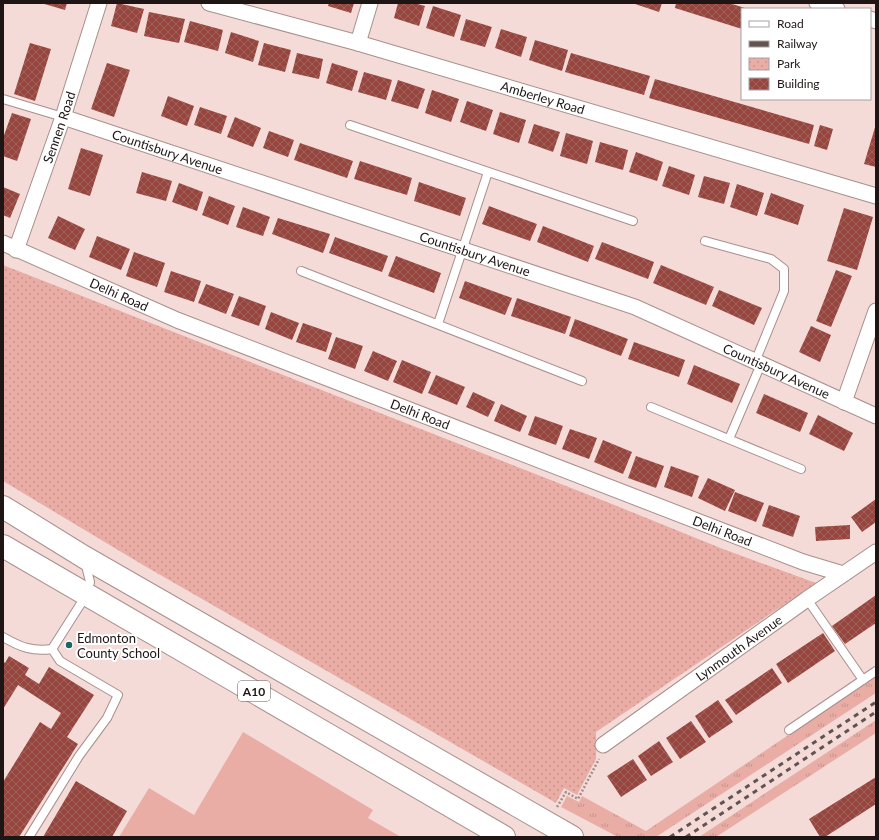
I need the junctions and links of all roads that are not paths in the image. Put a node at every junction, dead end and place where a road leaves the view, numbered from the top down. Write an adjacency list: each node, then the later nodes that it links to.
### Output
1 (99, 3): 8 (street, Sennen Road)
2 (209, 3): 6 (street, Amberley Road)
3 (370, 3): 6 (street)
4 (817, 3): 5 (street)
5 (834, 8)
6 (358, 43): 11 (street, Amberley Road)
7 (3, 99): 8 (lane)
8 (63, 117): 15 (street, Countisbury Avenue); 16 (street, Sennen Road)
9 (350, 125): 10 (lane)
10 (488, 172): 12 (lane); 15 (lane)
11 (876, 196)
12 (632, 221)
13 (705, 241): 20 (lane)
14 (3, 243): 16 (street, Delhi Road)
15 (462, 249): 19 (lane); 20 (street, Countisbury Avenue)
16 (16, 250): 31 (street, Delhi Road)
17 (301, 271): 19 (lane)
18 (876, 311): 22 (street)
19 (438, 324): 21 (lane)
20 (758, 363): 22 (street, Countisbury Avenue); 25 (lane)
21 (582, 381)
22 (844, 402): 24 (street, Countisbury Avenue)
23 (651, 407): 25 (lane)
24 (876, 416)
25 (729, 439): 26 (lane)
26 (801, 469)
27 (3, 507): 30 (highway, A10)
28 (3, 546): 32 (highway, A10)
29 (876, 552): 31 (street, Lynmouth Avenue)
30 (84, 556): 32 (lane); 42 (highway, A10)
31 (843, 574): 33 (street, Lynmouth Avenue)
32 (87, 594): 35 (lane); 41 (highway, A10)
33 (807, 599): 37 (lane); 39 (street, Lynmouth Avenue)
34 (3, 637): 35 (lane)
35 (52, 649): 40 (lane)
36 (876, 671): 37 (lane)
37 (863, 680): 38 (lane)
38 (789, 730)
39 (603, 745)
40 (28, 837)
41 (504, 837)
42 (572, 837)

